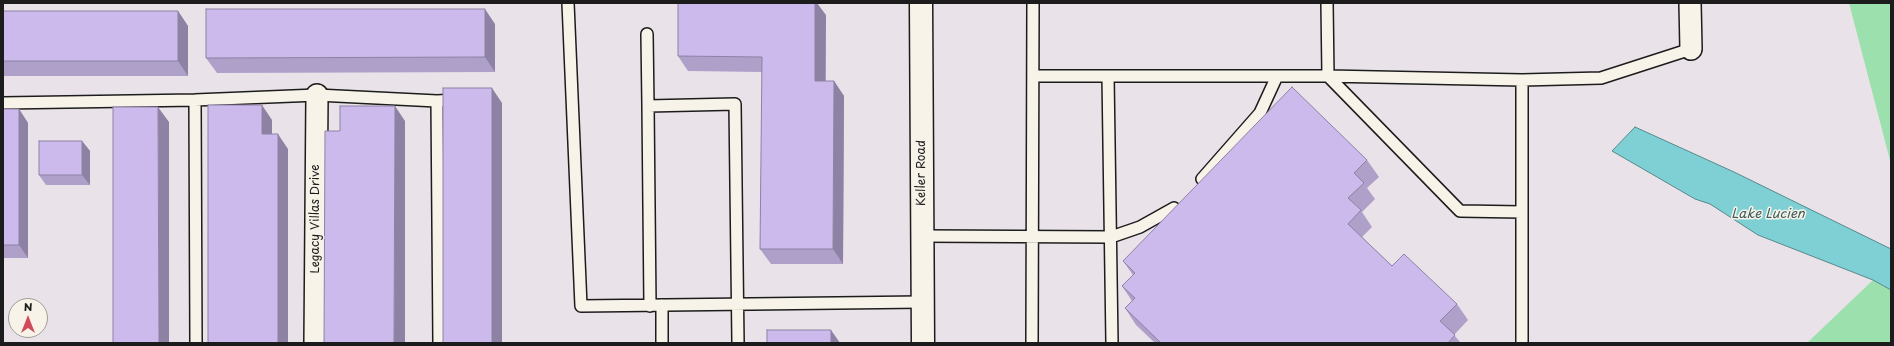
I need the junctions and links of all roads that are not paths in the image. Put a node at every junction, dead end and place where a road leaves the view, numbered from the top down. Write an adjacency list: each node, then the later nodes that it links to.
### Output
1 (568, 3): 28 (lane)
2 (921, 3): 22 (street, Keller Road)
3 (1033, 3): 8 (lane)
4 (1327, 3): 11 (lane)
5 (1690, 3): 7 (street)
6 (647, 34): 18 (lane)
7 (1691, 49): 12 (lane)
8 (1033, 76): 9 (lane); 23 (lane)
9 (1108, 76): 10 (lane); 24 (lane)
10 (1277, 76): 11 (lane); 19 (lane)
11 (1328, 76): 12 (lane); 21 (lane)
12 (1522, 80): 21 (lane)
13 (317, 95): 14 (lane); 16 (lane); 30 (street, Legacy Villas Drive)
14 (195, 100): 17 (lane); 29 (lane)
15 (467, 100): 16 (lane)
16 (437, 101): 31 (lane)
17 (3, 103)
18 (648, 106): 26 (lane); 28 (lane)
19 (1202, 179)
20 (1174, 208): 24 (lane)
21 (1522, 212): 37 (lane)
22 (922, 236): 23 (lane); 25 (street, Keller Road)
23 (1033, 236): 24 (lane); 35 (lane)
24 (1111, 237): 36 (lane)
25 (922, 302): 26 (lane); 34 (street, Keller Road)
26 (738, 304): 27 (lane); 33 (lane)
27 (662, 305): 28 (lane); 32 (lane)
28 (650, 306)
29 (196, 343)
30 (315, 343)
31 (439, 343)
32 (662, 343)
33 (738, 343)
34 (923, 343)
35 (1032, 343)
36 (1112, 343)
37 (1522, 343)

